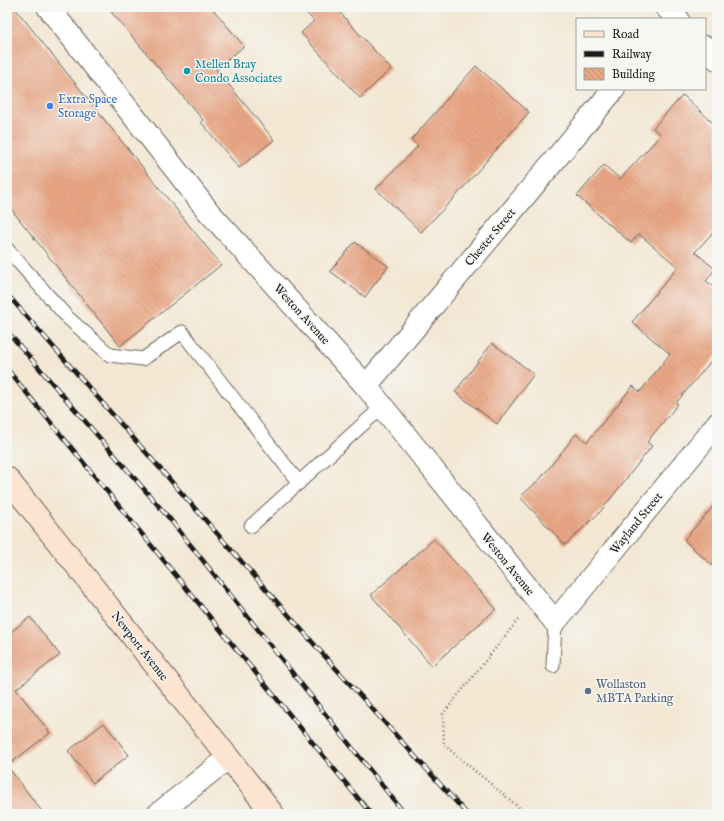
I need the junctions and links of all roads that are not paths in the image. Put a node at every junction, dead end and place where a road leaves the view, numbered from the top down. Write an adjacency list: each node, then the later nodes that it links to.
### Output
1 (48, 7): 6 (street, Weston Avenue)
2 (706, 48): 3 (street)
3 (717, 59)
4 (613, 90): 6 (street, Chester Street)
5 (7, 249): 10 (lane)
6 (366, 386): 7 (street, Weston Avenue)
7 (383, 406): 10 (lane); 12 (street, Weston Avenue)
8 (717, 424): 12 (street, Wayland Street)
9 (7, 478): 14 (main road, Newport Avenue)
10 (299, 483): 11 (lane)
11 (251, 526)
12 (555, 622): 13 (lane)
13 (553, 666)
14 (228, 758): 15 (street); 16 (main road, Newport Avenue)
15 (158, 814)
16 (273, 814)

